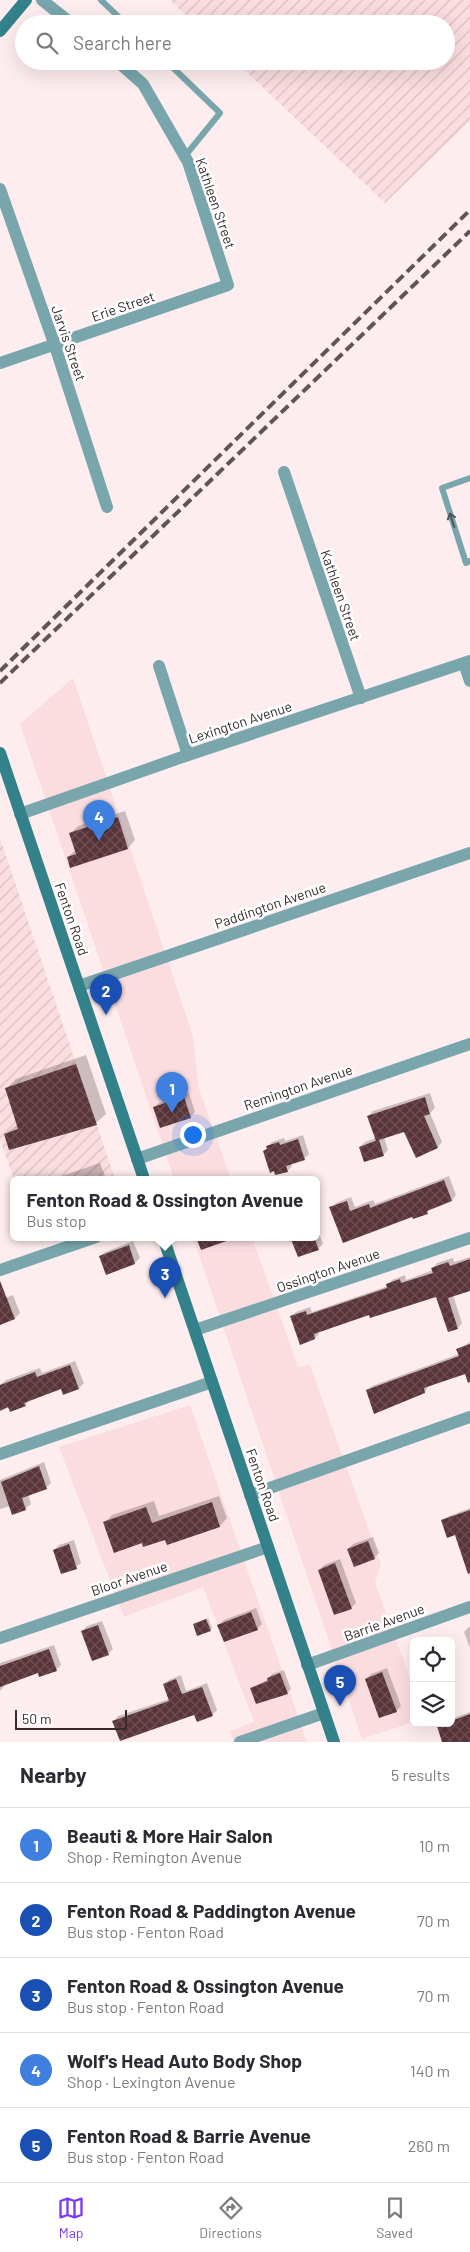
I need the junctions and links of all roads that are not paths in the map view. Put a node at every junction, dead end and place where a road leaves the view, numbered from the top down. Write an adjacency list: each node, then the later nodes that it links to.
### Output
1 (26, 0): 6 (street)
2 (42, 0): 4 (street)
3 (100, 0): 5 (lane)
4 (61, 15)
5 (116, 15)
6 (0, 31)
7 (127, 70): 9 (street, Kathleen Street)
8 (175, 70): 9 (lane)
9 (185, 156): 11 (street, Kathleen Street)
10 (0, 189): 12 (street, Jarvis Street)
11 (228, 285): 12 (street, Erie Street)
12 (55, 346): 13 (street, Erie Street); 16 (street, Jarvis Street)
13 (0, 363)
14 (284, 472): 21 (street, Kathleen Street)
15 (470, 478): 17 (lane, one-way to 15)
16 (107, 507)
17 (470, 561)
18 (467, 662): 20 (street); 21 (street, Lexington Avenue)
19 (159, 666): 23 (street)
20 (470, 681)
21 (361, 698): 23 (street, Lexington Avenue)
22 (0, 753): 24 (street, Fenton Road)
23 (188, 755): 24 (street, Lexington Avenue)
24 (20, 814): 26 (street, Fenton Road)
25 (470, 853): 26 (street, Paddington Avenue)
26 (79, 986): 28 (street, Fenton Road)
27 (470, 1044): 28 (street, Remington Avenue)
28 (137, 1158): 29 (street, Fenton Road)
29 (143, 1176)
30 (470, 1238): 34 (street, Ossington Avenue)
31 (84, 1241): 33 (street)
32 (164, 1241): 34 (street, Fenton Road)
33 (0, 1270)
34 (195, 1330): 35 (street, Fenton Road)
35 (212, 1382): 37 (street); 38 (street, Fenton Road)
36 (470, 1417): 38 (street)
37 (0, 1454)
38 (250, 1495): 39 (street, Fenton Road)
39 (268, 1547): 41 (street, Bloor Avenue); 42 (street, Fenton Road)
40 (470, 1607): 42 (street, Barrie Avenue)
41 (0, 1638)
42 (307, 1665): 43 (street, Fenton Road)
43 (324, 1713): 44 (street); 45 (street, Fenton Road)
44 (240, 1742)
45 (334, 1742)

